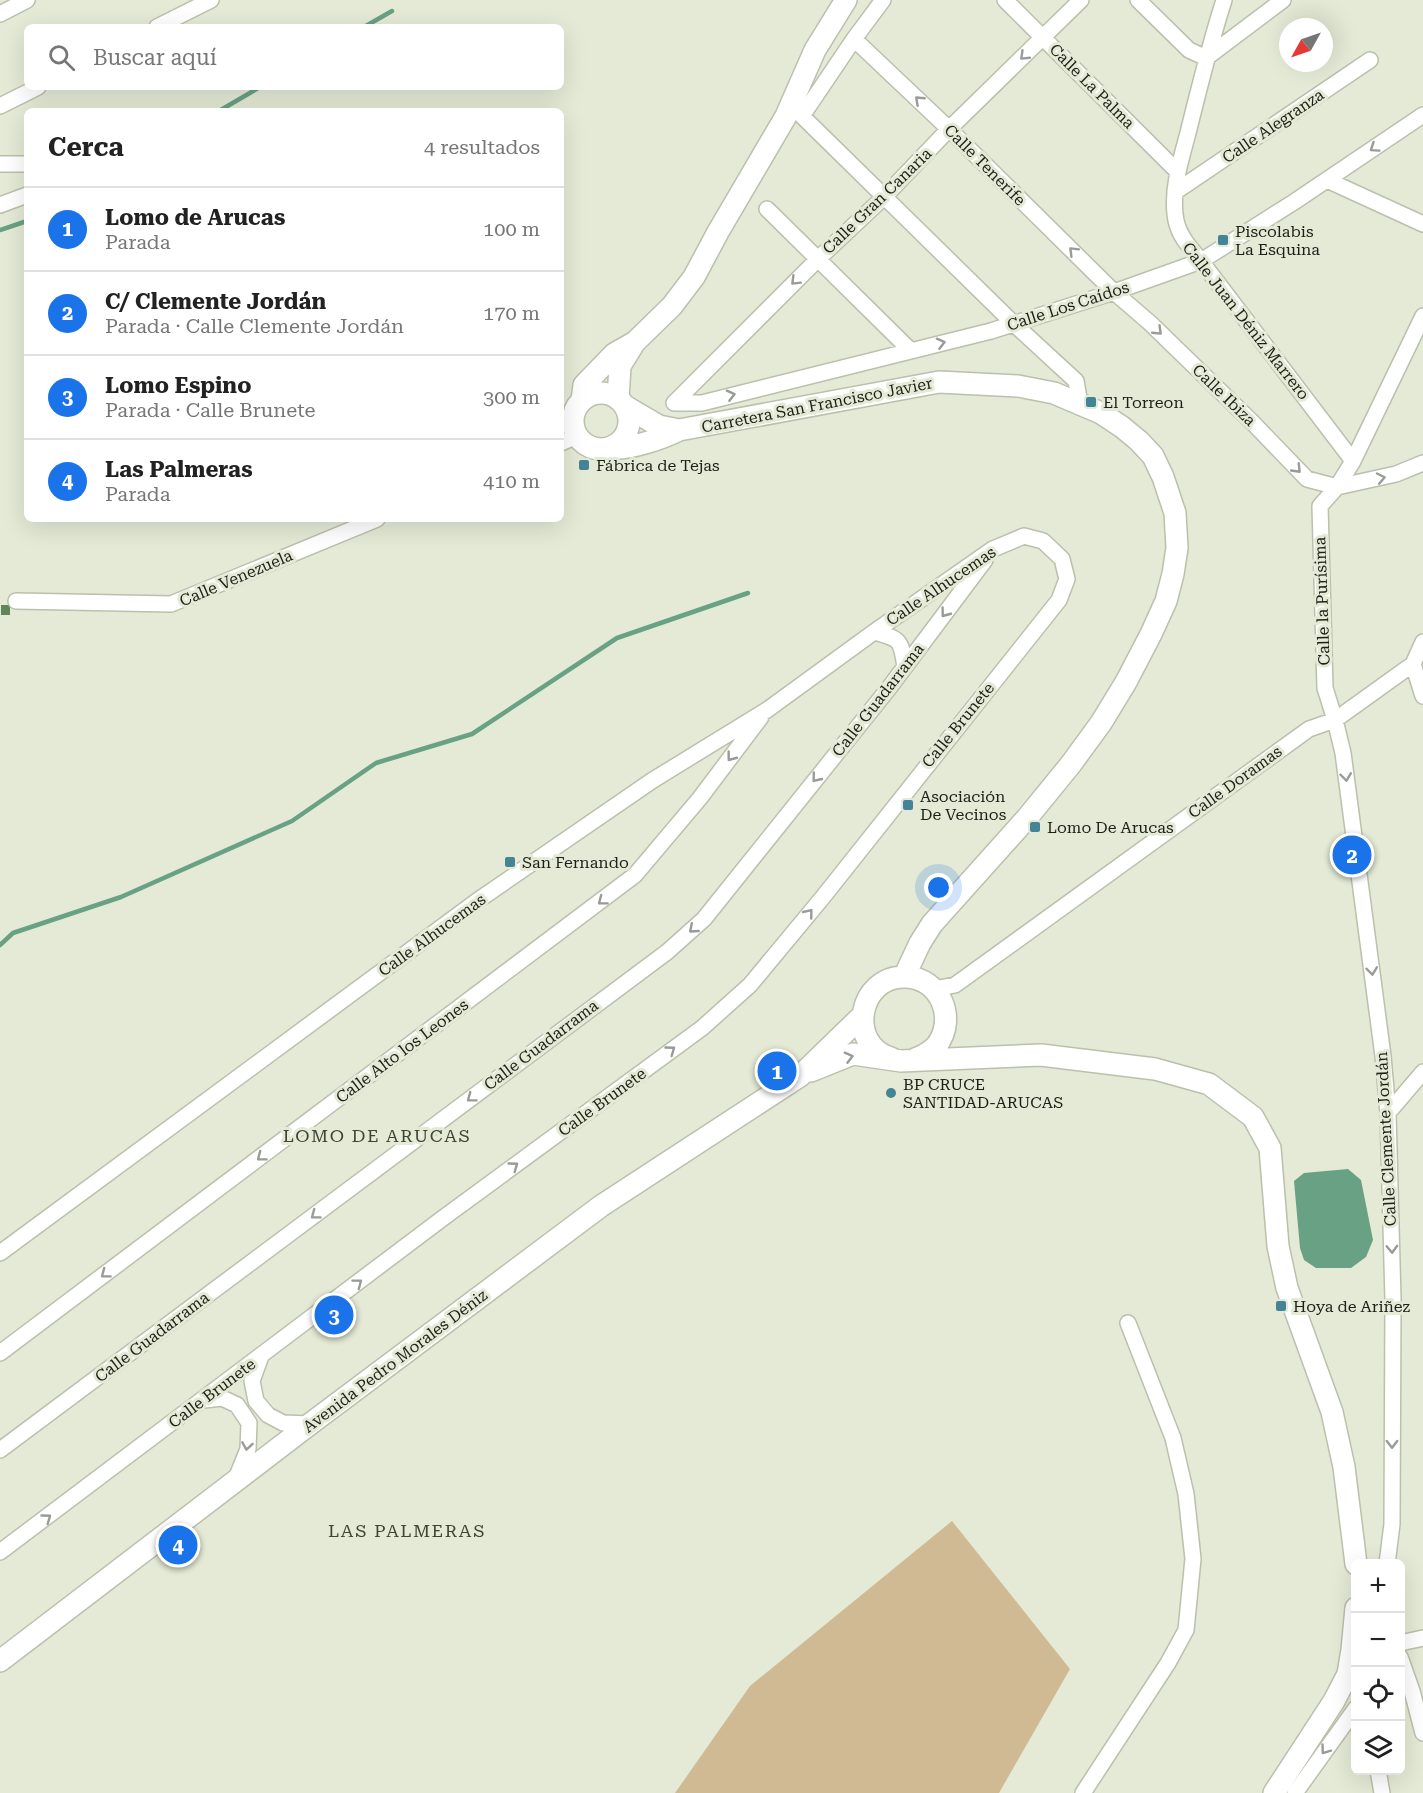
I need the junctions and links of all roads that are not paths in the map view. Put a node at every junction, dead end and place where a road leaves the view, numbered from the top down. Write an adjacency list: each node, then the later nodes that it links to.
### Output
1 (27, 0): 10 (street)
2 (211, 0): 11 (street)
3 (846, 0): 35 (main road)
4 (883, 0): 13 (street)
5 (1005, 0): 12 (street, Calle La Palma)
6 (1081, 0): 12 (street, Calle Gran Canaria)
7 (1138, 0): 14 (street)
8 (1224, 0): 14 (street, Calle Juan Déniz Marrero)
9 (1283, 0): 14 (street)
10 (0, 14)
11 (163, 24)
12 (1042, 37): 19 (street, Calle Gran Canaria, one-way to 19); 22 (street, Calle La Palma)
13 (854, 39): 19 (street, Calle Tenerife, one-way to 13); 26 (street)
14 (1206, 58): 22 (street, Calle Juan Déniz Marrero)
15 (1370, 60): 24 (street, Calle Alegranza)
16 (32, 90): 17 (street)
17 (0, 106)
18 (1423, 115): 23 (street, Calle Los Caídos, one-way to 23)
19 (949, 129): 26 (street, Calle Gran Canaria); 32 (street, Calle Tenerife, one-way to 19)
20 (0, 164): 21 (street)
21 (24, 164)
22 (1178, 172): 24 (street, Calle Juan Déniz Marrero)
23 (1327, 180): 29 (street); 31 (street, Calle Los Caídos)
24 (1175, 192): 31 (street, Calle Juan Déniz Marrero)
25 (24, 196): 27 (street)
26 (885, 196): 30 (street, Calle Gran Canaria); 34 (street)
27 (0, 205)
28 (767, 209): 30 (street)
29 (1423, 224)
30 (818, 259): 36 (street); 39 (street, Calle Gran Canaria, one-way to 39)
31 (1202, 261): 32 (street, Calle Los Caídos); 44 (street, Calle Juan Déniz Marrero)
32 (1114, 292): 34 (street, Calle Los Caídos); 46 (street, Calle Ibiza, one-way to 46)
33 (1423, 316): 44 (street)
34 (1014, 324): 36 (street, Calle Los Caídos, one-way to 34); 40 (street)
35 (635, 342): 37 (main road); 38 (main road)
36 (910, 350): 39 (street, Calle Los Caídos, one-way to 36)
37 (582, 400): 38 (main road); 42 (main road)
38 (622, 403): 41 (main road, Carretera San Francisco Javier); 43 (main road)
39 (674, 403)
40 (1080, 404): 41 (main road, Carretera San Francisco Javier); 58 (main road, Carretera San Francisco Javier)
41 (679, 430): 43 (main road, Carretera San Francisco Javier)
42 (569, 439): 43 (main road)
43 (612, 448)
44 (1353, 461): 46 (street)
45 (1423, 464): 46 (street, one-way to 45)
46 (1337, 487): 57 (street, Calle la Purísima)
47 (370, 522): 50 (street, Calle Venezuela)
48 (1043, 541): 49 (street, Calle Alhucemas); 70 (street, Calle Brunete, one-way to 48)
49 (993, 549): 51 (street, Calle Alhucemas); 54 (street, Calle Guadarrama, one-way to 54)
50 (16, 601)
51 (874, 632): 54 (street, Calle Alhucemas); 56 (street, Calle Alhucemas)
52 (1423, 642): 53 (street, Calle Doramas)
53 (1413, 664): 55 (street); 57 (street, Calle Doramas)
54 (905, 667): 73 (street, Calle Guadarrama, one-way to 73)
55 (1423, 696)
56 (767, 710): 67 (street, Calle Alhucemas); 69 (street, Calle Alto los Leones, one-way to 69)
57 (1335, 720): 59 (street, Calle Doramas); 66 (street, Calle Clemente Jordán, one-way to 66)
58 (920, 982): 59 (street); 60 (main road); 61 (main road)
59 (955, 986): 61 (street)
60 (863, 1015): 63 (main road); 65 (main road)
61 (946, 1016): 62 (main road); 63 (main road)
62 (994, 1056): 63 (main road); 76 (main road)
63 (908, 1060): 65 (main road, one-way to 63)
64 (1423, 1072): 66 (street)
65 (800, 1076): 72 (main road, Avenida Pedro Morales Déniz)
66 (1388, 1113): 77 (street, Calle Clemente Jordán, one-way to 77)
67 (0, 1253)
68 (1128, 1323): 86 (street)
69 (0, 1353)
70 (261, 1356): 71 (street, Calle Brunete); 72 (street)
71 (204, 1400): 74 (street, one-way to 74); 75 (street, Calle Brunete, one-way to 71)
72 (310, 1424): 74 (main road, Avenida Pedro Morales Déniz)
73 (0, 1450)
74 (234, 1484): 81 (main road, Avenida Pedro Morales Déniz)
75 (0, 1552)
76 (1356, 1559)
77 (1384, 1559)
78 (1423, 1638): 79 (street)
79 (1405, 1642)
80 (1351, 1660): 87 (main road)
81 (0, 1661)
82 (1404, 1667): 84 (street)
83 (1351, 1715): 88 (street, one-way to 88)
84 (1423, 1733)
85 (1379, 1775): 89 (street)
86 (1083, 1793)
87 (1274, 1793)
88 (1294, 1793)
89 (1382, 1793)

